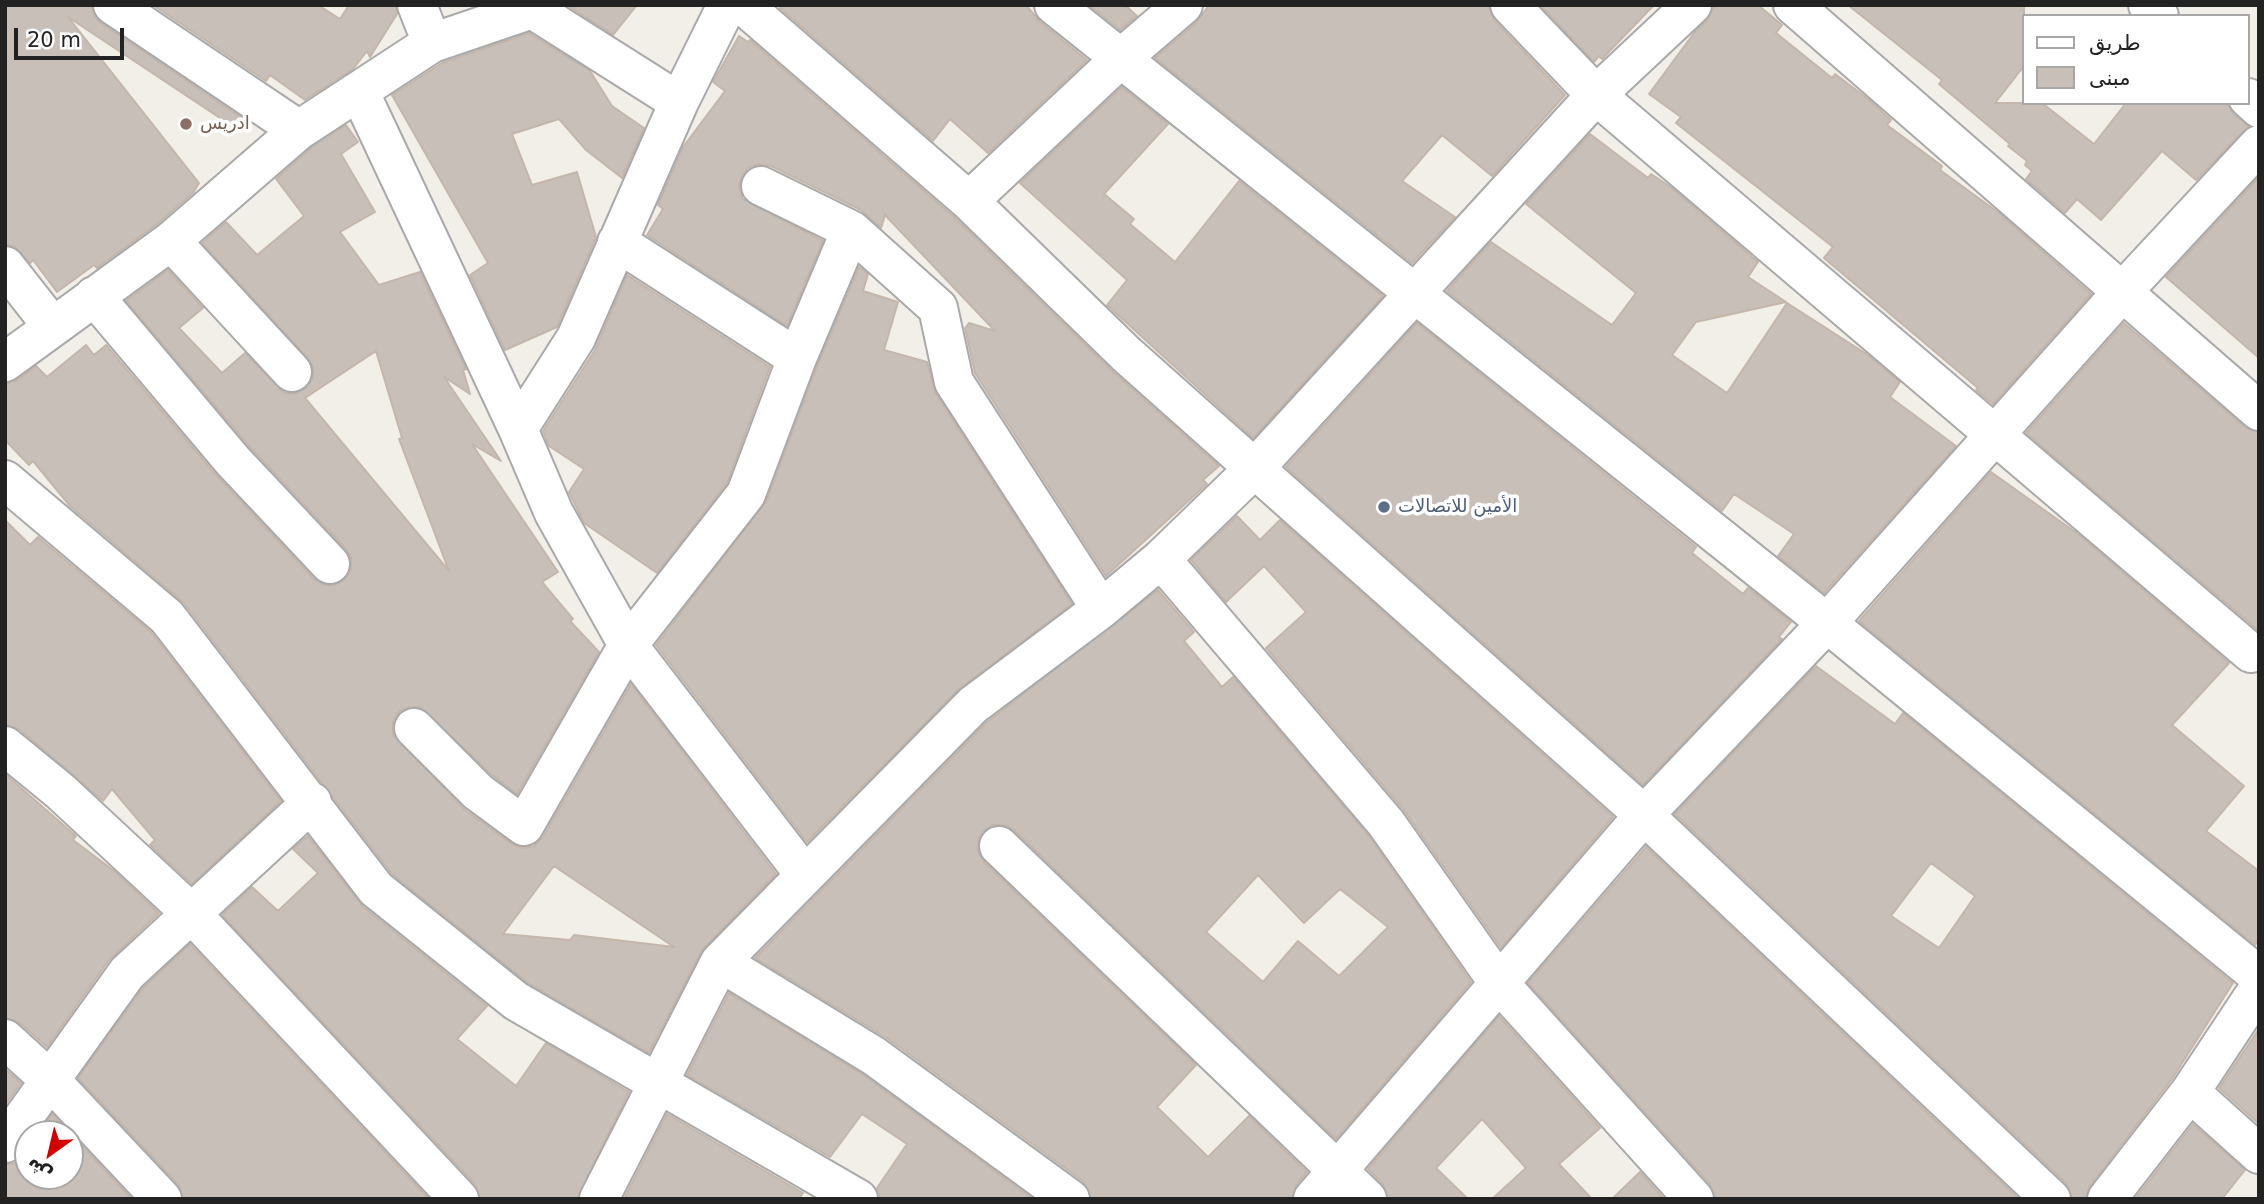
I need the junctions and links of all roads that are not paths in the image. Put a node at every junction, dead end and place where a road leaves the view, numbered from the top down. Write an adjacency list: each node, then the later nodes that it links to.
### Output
1 (417, 5): 10 (street)
2 (727, 5): 14 (street)
3 (743, 5): 18 (street)
4 (1054, 5): 11 (street)
5 (1183, 5): 11 (street)
6 (1510, 5): 13 (street)
7 (1692, 5): 13 (street)
8 (1793, 5): 23 (street)
9 (123, 8): 15 (street)
10 (432, 43): 12 (street); 14 (street)
11 (1119, 60): 18 (street); 24 (street)
12 (360, 93): 15 (street); 31 (street)
13 (1596, 95): 24 (street); 32 (street)
14 (679, 102): 21 (street)
15 (299, 130): 20 (street)
16 (2259, 145): 23 (street)
17 (761, 186): 19 (street)
18 (969, 201): 33 (street)
19 (851, 230): 27 (street); 37 (street)
20 (170, 241): 25 (street); 29 (street)
21 (617, 242): 27 (street); 31 (street)
22 (5, 266): 26 (street)
23 (2123, 291): 30 (street); 32 (street)
24 (1416, 293): 33 (street); 38 (street)
25 (94, 296): 26 (street); 36 (street)
26 (53, 327): 28 (street)
27 (797, 358): 39 (street)
28 (5, 362)
29 (292, 372)
30 (2259, 411)
31 (518, 429): 39 (street)
32 (1994, 434): 38 (street); 40 (street)
33 (1254, 469): 35 (street); 44 (street)
34 (5, 480): 43 (street)
35 (1161, 559): 37 (street); 50 (street)
36 (330, 564)
37 (1101, 609): 46 (street)
38 (1827, 623): 44 (street); 49 (street)
39 (628, 645): 41 (street); 46 (street)
40 (2250, 653)
41 (414, 728)
42 (5, 746): 47 (street)
43 (312, 802): 47 (street); 54 (street)
44 (1644, 815): 50 (street); 67 (street)
45 (999, 846): 58 (street)
46 (804, 874): 48 (street)
47 (190, 912): 53 (street); 60 (street)
48 (720, 962): 54 (street); 63 (street)
49 (2259, 976)
50 (1498, 982): 58 (street); 66 (street)
51 (2259, 988): 55 (street)
52 (5, 1039): 53 (street)
53 (50, 1080): 56 (street); 59 (street)
54 (659, 1081): 61 (street); 62 (street)
55 (2190, 1092): 57 (street); 68 (street)
56 (5, 1143)
57 (2259, 1154)
58 (1339, 1170): 64 (street); 65 (street)
59 (162, 1199)
60 (459, 1199)
61 (599, 1199)
62 (858, 1199)
63 (1070, 1199)
64 (1313, 1199)
65 (1367, 1199)
66 (1693, 1199)
67 (2050, 1199)
68 (2108, 1199)

